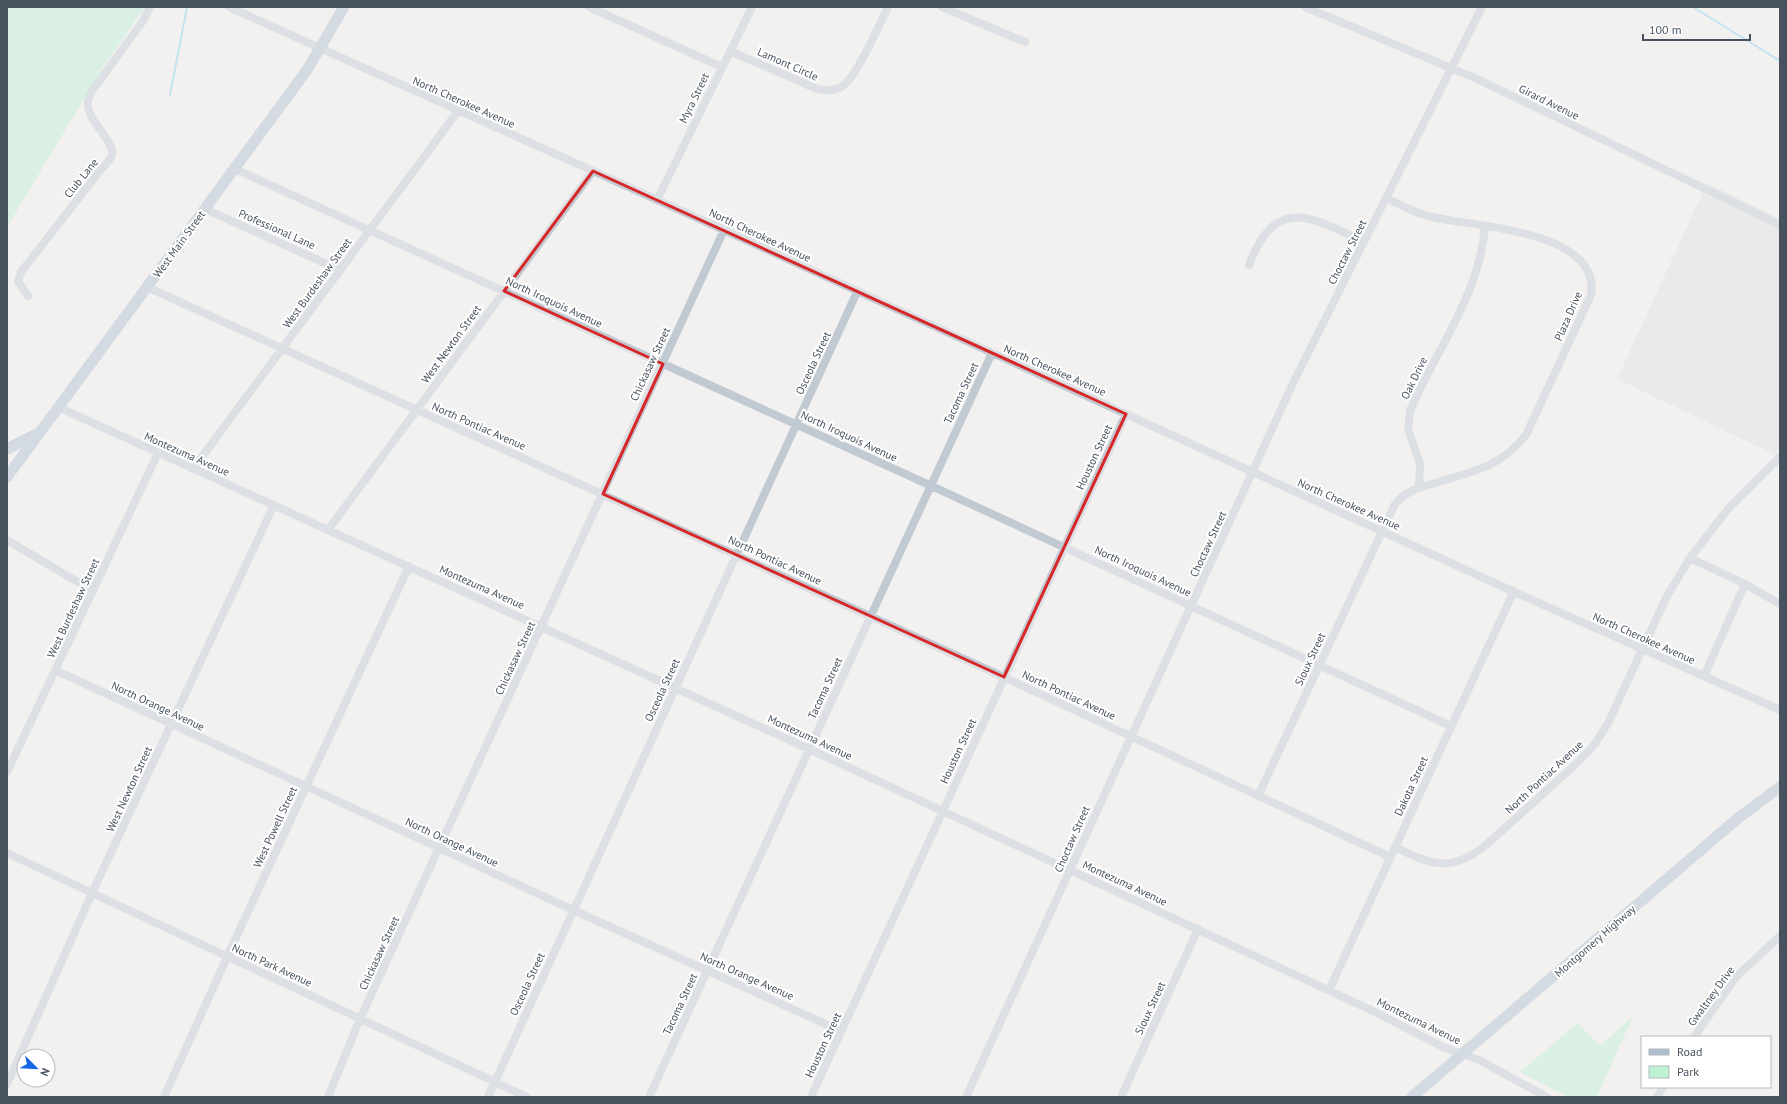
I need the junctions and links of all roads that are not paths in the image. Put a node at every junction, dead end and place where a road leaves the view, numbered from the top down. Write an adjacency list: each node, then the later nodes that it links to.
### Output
1 (150, 7): 32 (street, Club Lane)
2 (229, 7): 12 (street, North Cherokee Avenue)
3 (344, 7): 12 (main road, West Main Street)
4 (589, 7): 14 (street)
5 (752, 7): 13 (street, Myra Street)
6 (888, 7): 13 (street, Lamont Circle)
7 (942, 7): 11 (street)
8 (1305, 7): 10 (street, Girard Avenue)
9 (1482, 7): 15 (street, Choctaw Street)
10 (1320, 10): 15 (street, Girard Avenue)
11 (1025, 42)
12 (320, 49): 16 (street, North Cherokee Avenue); 17 (main road, West Main Street)
13 (730, 51): 14 (street, Myra Street)
14 (722, 67): 20 (street, Myra Street)
15 (1451, 70): 19 (street, Choctaw Street); 22 (street, Girard Avenue)
16 (458, 111): 18 (street, North Cherokee Avenue); 24 (street, West Burdeshaw Street)
17 (235, 169): 21 (main road, West Main Street); 24 (street, North Iroquois Avenue)
18 (593, 171): 20 (street, North Cherokee Avenue); 30 (street, West Newton Street)
19 (1386, 198): 23 (street, Plaza Drive); 26 (street, Choctaw Street)
20 (657, 200): 25 (street, North Cherokee Avenue)
21 (205, 209): 28 (street, Professional Lane); 29 (main road, West Main Street)
22 (1780, 225)
23 (1485, 226): 48 (street, Oak Drive); 48 (street, Plaza Drive)
24 (370, 230): 28 (street, West Burdeshaw Street); 30 (street, North Iroquois Avenue)
25 (724, 230): 31 (street, North Cherokee Avenue); 35 (street, Chickasaw Street)
26 (1364, 242): 27 (street); 46 (street, Choctaw Street)
27 (1249, 265)
28 (340, 270): 33 (street, West Burdeshaw Street)
29 (147, 287): 33 (street, North Pontiac Avenue); 36 (main road, West Main Street)
30 (504, 291): 35 (street, North Iroquois Avenue); 37 (street, West Newton Street)
31 (858, 292): 34 (street, North Cherokee Avenue); 39 (street, Osceola Street)
32 (28, 296)
33 (282, 349): 37 (street, North Pontiac Avenue); 44 (street, West Burdeshaw Street)
34 (992, 353): 38 (street, North Cherokee Avenue); 47 (street, Tacoma Street)
35 (662, 364): 39 (street, North Iroquois Avenue); 49 (street, Chickasaw Street)
36 (58, 407): 40 (main road, West Main Street); 42 (street, Montezuma Avenue)
37 (416, 410): 49 (street, North Pontiac Avenue); 51 (street, West Newton Street)
38 (1126, 414): 46 (street, North Cherokee Avenue); 54 (street, Houston Street)
39 (797, 424): 47 (street, North Iroquois Avenue); 55 (street, Osceola Street)
40 (40, 433): 41 (main road); 45 (main road, West Main Street)
41 (7, 449)
42 (158, 453): 44 (street, Montezuma Avenue); 59 (street, West Burdeshaw Street)
43 (1780, 457): 56 (street, North Pontiac Avenue)
44 (193, 469): 50 (street, Montezuma Avenue)
45 (9, 471)
46 (1252, 472): 52 (street, North Cherokee Avenue); 62 (street, Choctaw Street)
47 (930, 485): 54 (street, North Iroquois Avenue); 63 (street, Tacoma Street)
48 (1419, 488): 52 (street)
49 (603, 494): 55 (street, North Pontiac Avenue); 64 (street, Chickasaw Street)
50 (274, 505): 51 (street, Montezuma Avenue); 72 (street, West Newton Street)
51 (328, 530): 57 (street, Montezuma Avenue)
52 (1382, 531): 60 (street, North Cherokee Avenue); 66 (street, Sioux Street)
53 (7, 540): 59 (street)
54 (1064, 547): 62 (street, North Iroquois Avenue); 69 (street, Houston Street)
55 (737, 555): 63 (street, North Pontiac Avenue); 70 (street, Osceola Street)
56 (1690, 558): 58 (street); 65 (street, North Pontiac Avenue)
57 (409, 566): 64 (street, Montezuma Avenue); 77 (street, West Powell Street)
58 (1745, 584): 61 (street); 68 (street)
59 (93, 591): 67 (street, West Burdeshaw Street)
60 (1514, 591): 65 (street, North Cherokee Avenue); 73 (street, Dakota Street)
61 (1780, 604)
62 (1192, 606): 66 (street, North Iroquois Avenue); 74 (street, Choctaw Street)
63 (870, 616): 69 (street, North Pontiac Avenue); 75 (street, Tacoma Street)
64 (541, 626): 70 (street, Montezuma Avenue); 82 (street, Chickasaw Street)
65 (1642, 649): 68 (street, North Cherokee Avenue); 81 (street, North Pontiac Avenue)
66 (1319, 664): 73 (street, North Iroquois Avenue); 79 (street, Sioux Street)
67 (55, 670): 72 (street, North Orange Avenue); 76 (street, West Burdeshaw Street)
68 (1704, 676): 71 (street, North Cherokee Avenue)
69 (1004, 677): 74 (street, North Pontiac Avenue); 80 (street, Houston Street)
70 (675, 688): 75 (street, Montezuma Avenue); 87 (street, Osceola Street)
71 (1780, 710)
72 (172, 725): 77 (street, North Orange Avenue); 86 (street, West Newton Street)
73 (1451, 726): 81 (street, Dakota Street)
74 (1132, 736): 79 (street, North Pontiac Avenue); 85 (street, Choctaw Street)
75 (809, 748): 80 (street, Montezuma Avenue); 91 (street, Tacoma Street)
76 (7, 772)
77 (306, 787): 82 (street, North Orange Avenue); 90 (street, West Powell Street)
78 (1780, 787): 96 (main road, Montgomery Highway)
79 (1258, 796): 84 (street, North Pontiac Avenue)
80 (942, 811): 85 (street, Montezuma Avenue); 94 (street, Houston Street)
81 (1395, 847): 84 (street, Dakota Street)
82 (440, 848): 87 (street, North Orange Avenue); 93 (street, Chickasaw Street)
83 (7, 853): 86 (street, North Park Avenue)
84 (1390, 858): 92 (street, Dakota Street)
85 (1070, 870): 88 (street, Montezuma Avenue); 106 (street, Choctaw Street)
86 (92, 893): 90 (street, North Park Avenue); 98 (street, West Newton Street)
87 (573, 910): 91 (street, North Orange Avenue); 97 (street, Osceola Street)
88 (1198, 929): 92 (street, Montezuma Avenue); 107 (street, Sioux Street)
89 (1780, 936): 95 (street, Gwaltney Drive)
90 (227, 956): 93 (street, North Park Avenue); 100 (street, West Powell Street)
91 (707, 970): 94 (street, North Orange Avenue); 104 (street, Tacoma Street)
92 (1329, 990): 96 (street, Montezuma Avenue)
93 (360, 1019): 97 (street, North Park Avenue); 101 (street, Chickasaw Street)
94 (842, 1031): 105 (street, Houston Street)
95 (1695, 1036)
96 (1463, 1054): 108 (main road, Montgomery Highway); 109 (street, Montezuma Avenue)
97 (494, 1081): 102 (street, Osceola Street); 103 (street, North Park Avenue)
98 (7, 1084)
99 (1662, 1088): 110 (street)
100 (164, 1097)
101 (328, 1097)
102 (488, 1097)
103 (527, 1097)
104 (648, 1097)
105 (811, 1097)
106 (966, 1097)
107 (1121, 1097)
108 (1412, 1097)
109 (1547, 1097)
110 (1657, 1097)

